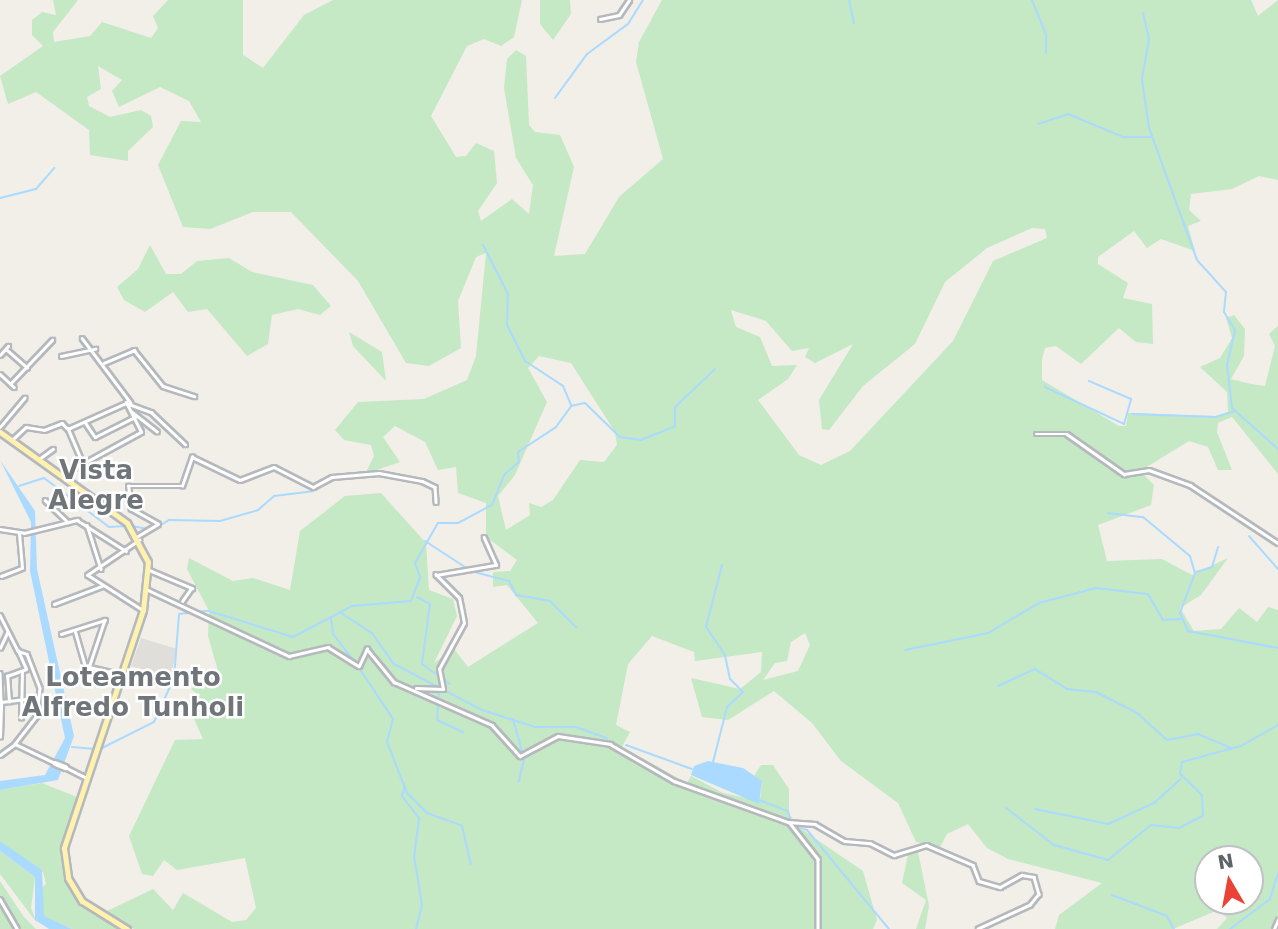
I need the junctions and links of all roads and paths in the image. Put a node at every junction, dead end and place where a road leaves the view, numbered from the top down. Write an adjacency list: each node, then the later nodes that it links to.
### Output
1 (629, 0): 2 (street)
2 (600, 19)
3 (82, 338): 5 (street)
4 (52, 340): 9 (street)
5 (94, 349): 7 (street); 8 (street)
6 (0, 355): 9 (street)
7 (61, 356)
8 (104, 363): 13 (street); 16 (street)
9 (27, 367): 11 (street)
10 (0, 374): 11 (street)
11 (10, 384): 12 (street)
12 (14, 387)
13 (194, 396)
14 (24, 398): 20 (street)
15 (126, 403): 16 (street); 17 (street); 19 (street)
16 (131, 403): 25 (street)
17 (131, 411): 18 (street); 22 (street)
18 (135, 418): 19 (street); 28 (street)
19 (85, 421): 21 (street)
20 (0, 429): 24 (main road)
21 (68, 429): 24 (street); 28 (street)
22 (157, 431)
23 (1036, 434): 38 (street)
24 (12, 440): 27 (main road)
25 (185, 444)
26 (52, 449): 27 (street)
27 (39, 459): 29 (main road)
28 (80, 460): 29 (street)
29 (62, 475): 36 (main road)
30 (45, 500): 32 (street)
31 (436, 502): 36 (street)
32 (68, 522): 33 (street); 35 (street)
33 (87, 524): 39 (street); 40 (street)
34 (0, 529): 35 (street)
35 (22, 533): 42 (street)
36 (139, 538): 39 (street); 41 (main road)
37 (484, 538): 59 (street)
38 (1278, 543)
39 (125, 551): 40 (street)
40 (101, 569): 43 (street)
41 (149, 570): 44 (main road); 45 (street)
42 (1, 576)
43 (102, 586): 46 (street); 47 (street)
44 (148, 590): 45 (street); 47 (main road)
45 (183, 601): 59 (street)
46 (54, 604)
47 (143, 610): 58 (main road)
48 (0, 615): 49 (street)
49 (2, 626): 51 (street)
50 (75, 630): 52 (street); 55 (street); 55 (street)
51 (6, 633): 53 (street); 54 (street)
52 (61, 634)
53 (0, 648)
54 (18, 651): 56 (street); 65 (street)
55 (89, 668): 58 (street)
56 (22, 672): 60 (street); 62 (street)
57 (0, 673): 61 (street)
58 (120, 674): 69 (main road)
59 (416, 688): 70 (street)
60 (25, 699): 62 (street); 63 (street)
61 (1, 702): 62 (street); 64 (street)
62 (9, 702)
63 (21, 718)
64 (1, 737)
65 (15, 744): 66 (street); 67 (street)
66 (0, 755)
67 (55, 763): 68 (street)
68 (65, 767): 69 (street)
69 (85, 776): 74 (main road)
70 (788, 821): 75 (street); 76 (street)
71 (0, 899): 73 (street)
72 (1278, 920): 77 (street)
73 (17, 929)
74 (127, 929)
75 (818, 929)
76 (978, 929)
77 (1274, 929)

